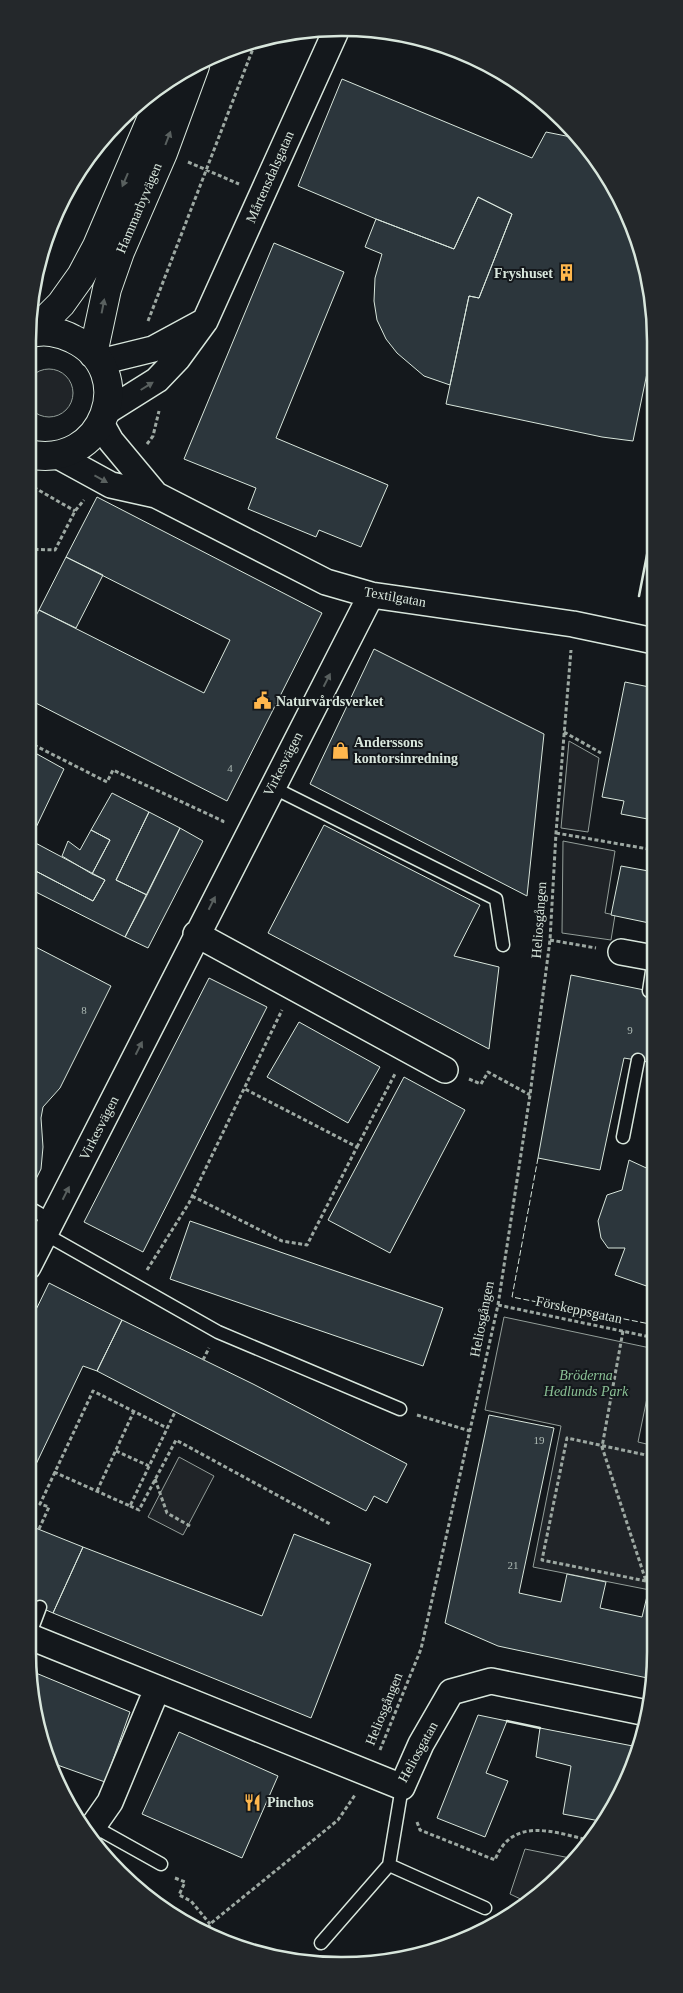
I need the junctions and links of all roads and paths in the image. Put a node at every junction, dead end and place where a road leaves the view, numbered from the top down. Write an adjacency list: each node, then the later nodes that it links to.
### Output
1 (333, 36): 7 (street, Mårtensdalsgatan)
2 (253, 49): 5 (path)
3 (191, 76): 11 (main road, Hammarbyvägen, one-way to 3)
4 (160, 96): 9 (main road, Hammarbyvägen, one-way to 9)
5 (206, 169): 6 (path); 8 (path)
6 (247, 187)
7 (205, 321): 11 (street); 13 (street, Mårtensdalsgatan, one-way to 7)
8 (148, 326)
9 (37, 327)
10 (36, 333): 11 (main road, Hammarbyvägen)
11 (96, 358): 13 (main road, Hammarbyvägen)
12 (158, 402): 14 (path)
13 (104, 417): 15 (main road); 17 (street, Textilgatan)
14 (143, 448)
15 (38, 459): 17 (street, Textilgatan, one-way to 17)
16 (36, 489): 19 (path)
17 (156, 495): 21 (street, Textilgatan)
18 (85, 498): 19 (path)
19 (75, 511): 20 (path)
20 (36, 549)
21 (371, 595): 22 (street, Textilgatan); 27 (street, Virkesvägen, one-way to 21)
22 (573, 624): 23 (street, Textilgatan); 24 (path, Heliosgången)
23 (647, 640)
24 (564, 732): 26 (path); 29 (path, Heliosgången)
25 (36, 746): 28 (path)
26 (601, 752)
27 (272, 787): 31 (street, Virkesvägen, one-way to 27); 33 (lane)
28 (220, 829)
29 (556, 833): 30 (path); 32 (path, Heliosgången)
30 (647, 849)
31 (196, 934): 36 (street); 47 (street, Virkesvägen, one-way to 31)
32 (550, 940): 34 (path); 42 (path, Heliosgången)
33 (503, 944)
34 (621, 952): 35 (street)
35 (647, 957)
36 (292, 987): 37 (street); 41 (path)
37 (408, 1049): 39 (street); 44 (path)
38 (638, 1060): 43 (lane)
39 (445, 1070)
40 (481, 1084): 42 (path)
41 (245, 1089): 44 (path); 45 (path)
42 (530, 1095): 50 (path, Heliosgången)
43 (623, 1137)
44 (356, 1146): 45 (path)
45 (192, 1196): 49 (path)
46 (36, 1215): 47 (lane)
47 (48, 1227): 48 (street, Virkesvägen); 49 (lane)
48 (36, 1251)
49 (138, 1287): 53 (lane)
50 (498, 1305): 51 (path, Förskeppsgatan); 58 (path, Heliosgången)
51 (624, 1331): 52 (path, Förskeppsgatan); 59 (path)
52 (647, 1336)
53 (400, 1409)
54 (134, 1411): 57 (path); 60 (path); 63 (path)
55 (174, 1412): 57 (path)
56 (436, 1421): 58 (path)
57 (167, 1428): 62 (path)
58 (470, 1431): 76 (path, Heliosgången)
59 (602, 1447): 61 (path); 70 (path); 70 (path)
60 (116, 1451): 62 (path); 65 (path)
61 (647, 1455)
62 (149, 1466): 66 (path)
63 (54, 1472): 65 (path); 69 (path)
64 (155, 1478): 66 (path); 67 (path); 68 (path)
65 (97, 1491): 66 (path)
66 (130, 1506)
67 (330, 1524)
68 (190, 1526)
69 (39, 1529)
70 (646, 1581)
71 (40, 1607): 72 (lane)
72 (36, 1617)
73 (36, 1640): 74 (street, Heliosgatan)
74 (157, 1689): 76 (street, Heliosgatan); 78 (street)
75 (641, 1712): 77 (street, Heliosgatan)
76 (370, 1774): 77 (street, Heliosgatan); 85 (path, Heliosgången)
77 (402, 1788): 80 (path); 82 (lane)
78 (92, 1827)
79 (95, 1831): 81 (lane)
80 (583, 1839)
81 (161, 1864)
82 (389, 1866): 84 (lane); 86 (lane)
83 (171, 1877): 85 (path)
84 (485, 1908)
85 (210, 1924)
86 (321, 1943)

